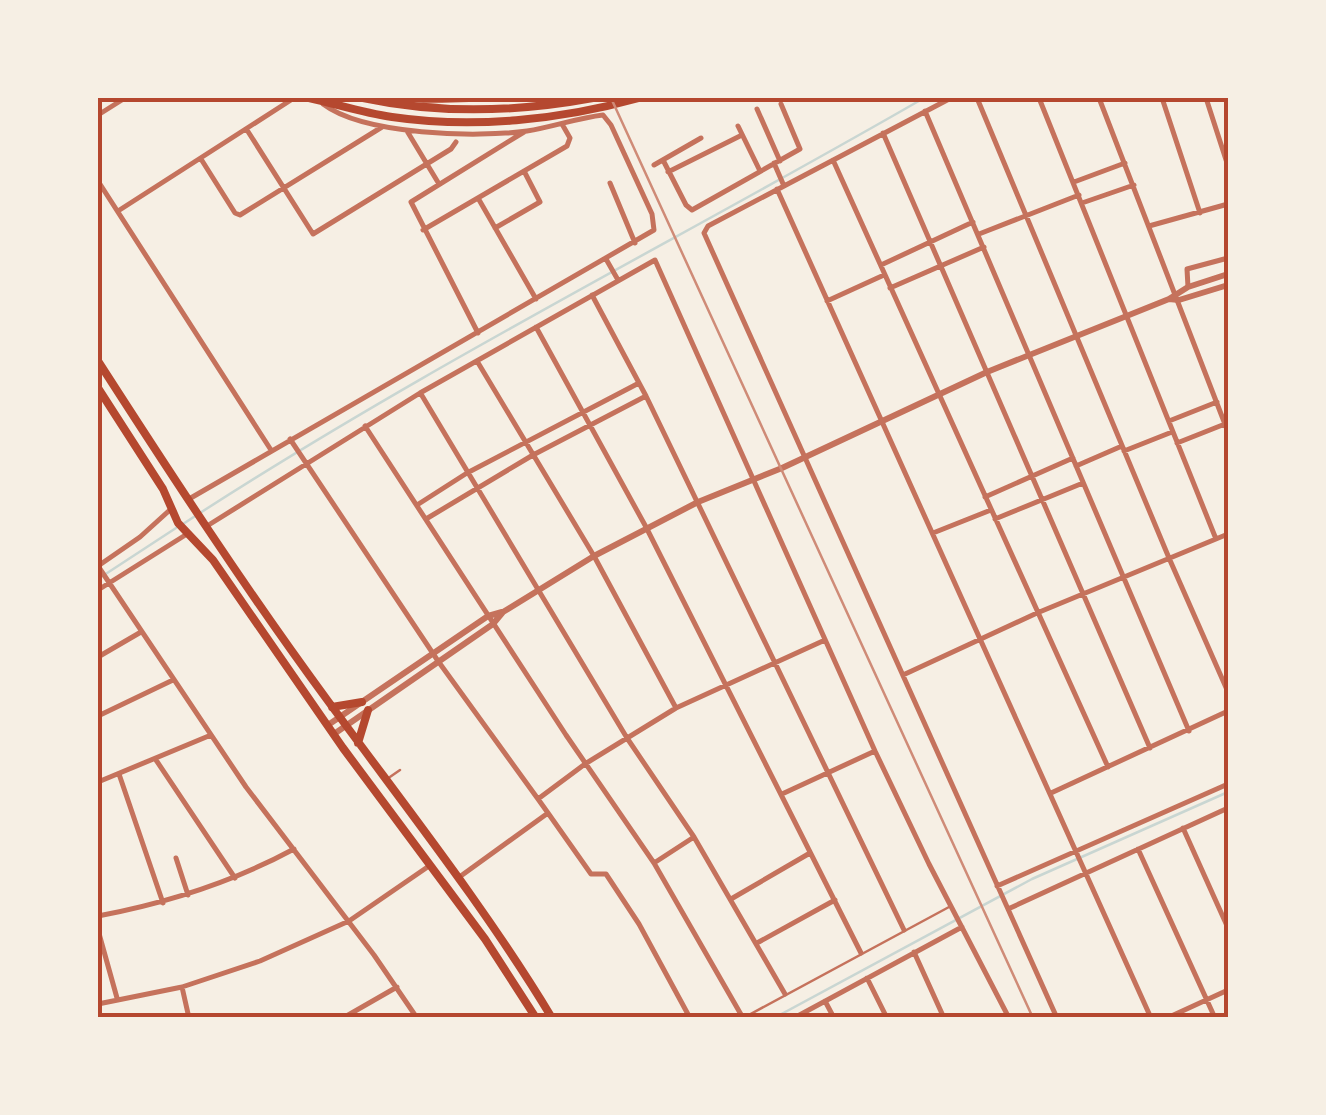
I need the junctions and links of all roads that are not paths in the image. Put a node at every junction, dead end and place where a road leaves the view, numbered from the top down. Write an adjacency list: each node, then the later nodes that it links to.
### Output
1 (124, 98): 22 (street)
2 (294, 98): 26 (street)
3 (309, 98): 18 (highway)
4 (363, 98): 8 (highway)
5 (401, 98): 16 (street)
6 (513, 98): 17 (street)
7 (550, 98): 23 (street)
8 (592, 98)
9 (638, 98): 18 (highway)
10 (951, 98): 21 (street)
11 (977, 98): 57 (street)
12 (1039, 98): 45 (street)
13 (1099, 98): 37 (street)
14 (1162, 98): 56 (street)
15 (1206, 98): 40 (street)
16 (428, 99): 17 (street)
17 (460, 99)
18 (320, 100): 25 (street)
19 (780, 104): 36 (street)
20 (757, 109): 36 (street)
21 (925, 111): 29 (street); 58 (street)
22 (98, 115)
23 (562, 122): 28 (street); 41 (street); 63 (street)
24 (738, 126): 30 (street)
25 (382, 127): 27 (street); 49 (street)
26 (247, 130): 33 (street); 49 (street)
27 (406, 130): 28 (street); 38 (street)
28 (525, 131): 47 (street)
29 (883, 133): 34 (street); 64 (street)
30 (742, 135): 42 (street); 43 (street)
31 (701, 138): 35 (street)
32 (456, 142): 38 (street)
33 (201, 159): 49 (street); 55 (street)
34 (832, 159): 50 (street); 69 (street)
35 (663, 160): 39 (street); 43 (street)
36 (777, 162): 42 (street); 50 (street)
37 (1125, 163): 45 (street); 48 (street)
38 (426, 164): 47 (street); 49 (street)
39 (654, 165)
40 (1228, 166)
41 (524, 170): 52 (street); 60 (street)
42 (760, 171): 43 (street)
43 (668, 172)
44 (98, 181): 55 (street)
45 (1074, 182): 51 (street)
46 (610, 183): 63 (street)
47 (439, 184): 61 (street)
48 (1134, 185): 53 (street); 59 (street)
49 (284, 188)
50 (780, 188): 79 (street); 108 (street)
51 (1079, 196): 53 (street); 57 (street)
52 (478, 198): 60 (street); 61 (street)
53 (1082, 204): 80 (street)
54 (1228, 204): 56 (street)
55 (118, 211): 106 (street)
56 (1200, 213): 59 (street)
57 (1026, 216): 62 (street); 83 (street)
58 (973, 222): 62 (street); 64 (street)
59 (1149, 226): 77 (street)
60 (495, 228): 78 (street)
61 (423, 230): 82 (street)
62 (978, 234): 65 (street)
63 (636, 242): 67 (street)
64 (930, 243): 68 (street); 69 (street)
65 (984, 247): 68 (street); 84 (street)
66 (1228, 258): 73 (street)
67 (607, 260): 72 (street); 78 (street)
68 (940, 265): 74 (street); 87 (street)
69 (880, 266): 71 (street)
70 (1228, 274): 73 (street)
71 (884, 275): 74 (street); 79 (street)
72 (617, 278): 76 (street); 113 (street)
73 (1188, 287): 77 (street)
74 (890, 288): 91 (street)
75 (1228, 288): 77 (street)
76 (592, 295): 81 (street); 88 (street)
77 (1178, 296): 80 (street); 93 (street)
78 (536, 299): 82 (street)
79 (828, 301): 95 (street)
80 (1126, 316): 83 (street); 96 (street)
81 (536, 327): 86 (street); 94 (street)
82 (478, 334): 102 (street)
83 (1076, 336): 84 (street); 105 (street)
84 (1029, 354): 87 (street); 110 (street)
85 (98, 361): 117 (highway)
86 (478, 361): 90 (street); 103 (street)
87 (987, 372): 91 (street); 112 (street)
88 (640, 382): 92 (street); 94 (street)
89 (98, 388): 122 (highway)
90 (420, 393): 98 (street); 111 (street)
91 (938, 394): 95 (street); 116 (street)
92 (646, 396): 99 (street); 119 (street)
93 (1217, 402): 96 (street); 97 (street)
94 (584, 410): 99 (street); 103 (street)
95 (882, 420): 108 (street); 128 (street)
96 (1168, 422): 100 (street)
97 (1225, 424): 101 (street); 104 (street)
98 (365, 426): 109 (street); 120 (street)
99 (591, 426): 107 (street); 126 (street)
100 (1172, 432): 104 (street); 105 (street)
101 (1228, 432)
102 (292, 441): 106 (street); 109 (street)
103 (525, 442): 107 (street); 111 (street)
104 (1177, 443): 130 (street)
105 (1123, 448): 110 (street); 132 (street)
106 (271, 450): 117 (street)
107 (533, 456): 115 (street); 131 (street)
108 (804, 457): 113 (street); 150 (street)
109 (305, 461): 125 (street); 146 (street)
110 (1075, 462): 112 (street); 114 (street)
111 (467, 473): 115 (street); 120 (street)
112 (1032, 477): 116 (street); 118 (street)
113 (753, 480): 119 (street); 145 (street)
114 (1083, 482): 118 (street); 134 (street)
115 (477, 488): 124 (street); 136 (street)
116 (986, 497): 121 (street)
117 (190, 500): 125 (highway)
118 (1042, 500): 123 (street); 138 (street)
119 (698, 502): 126 (street); 149 (street)
120 (417, 506): 124 (street)
121 (991, 510): 123 (street); 128 (street)
122 (172, 511): 127 (highway); 133 (street)
123 (995, 518): 140 (street)
124 (426, 520): 141 (street)
125 (204, 523): 155 (highway)
126 (646, 527): 131 (street); 152 (street)
127 (186, 533): 135 (street); 160 (highway)
128 (933, 533): 144 (street)
129 (1228, 534): 130 (street)
130 (1216, 539): 132 (street)
131 (594, 556): 136 (street); 156 (street)
132 (1169, 558): 134 (street); 153 (street)
133 (98, 567): 135 (street)
134 (1124, 578): 138 (street); 162 (street)
135 (108, 582): 137 (street); 143 (street)
136 (538, 589): 139 (street); 165 (street)
137 (98, 590)
138 (1082, 594): 140 (street); 167 (street)
139 (504, 612): 141 (street); 142 (street)
140 (1037, 612): 144 (street); 171 (street)
141 (488, 616): 142 (street); 146 (street)
142 (493, 624): 148 (street); 170 (street)
143 (141, 632): 147 (street); 151 (street)
144 (981, 638): 150 (street); 178 (street)
145 (826, 640): 149 (street); 168 (street)
146 (433, 652): 148 (street); 154 (street)
147 (98, 657)
148 (438, 660): 154 (street); 180 (street)
149 (774, 663): 152 (street); 173 (street)
150 (903, 675): 195 (street)
151 (173, 680): 158 (street); 164 (street)
152 (727, 684): 156 (street); 179 (street)
153 (1228, 692)
154 (365, 706): 155 (highway); 159 (street); 161 (street); 166 (highway)
155 (332, 707): 159 (highway)
156 (676, 708): 165 (street)
157 (1228, 711): 162 (street)
158 (98, 716)
159 (340, 717): 160 (street); 161 (highway)
160 (328, 725): 163 (highway)
161 (346, 726): 163 (street); 166 (highway)
162 (1189, 731): 167 (street)
163 (334, 734): 191 (highway)
164 (210, 735): 169 (street); 185 (street)
165 (627, 738): 170 (street); 184 (street)
166 (358, 743): 175 (highway)
167 (1150, 748): 171 (street)
168 (875, 751): 173 (street); 200 (street)
169 (156, 760): 174 (street); 193 (street)
170 (586, 764): 180 (street); 190 (street)
171 (1108, 767): 178 (street)
172 (400, 770): 175 (lane)
173 (826, 773): 179 (street); 207 (street)
174 (119, 774): 176 (street); 199 (street)
175 (386, 780): 194 (highway)
176 (98, 782)
177 (1228, 784): 187 (street)
178 (1051, 793): 187 (street)
179 (782, 794): 188 (street)
180 (538, 799): 182 (street)
181 (1228, 808): 183 (street)
182 (548, 813): 194 (street); 225 (street)
183 (1183, 828): 186 (street); 205 (street)
184 (694, 837): 190 (street); 197 (street)
185 (294, 849): 193 (street); 203 (street)
186 (1138, 849): 192 (street); 217 (street)
187 (1077, 852): 192 (street); 195 (street)
188 (810, 854): 197 (street); 198 (street)
189 (176, 858): 196 (street)
190 (654, 863): 226 (street)
191 (431, 864): 203 (street); 223 (highway)
192 (1086, 873): 201 (street); 233 (street)
193 (236, 878): 196 (street)
194 (458, 878): 224 (highway)
195 (998, 889): 201 (street)
196 (188, 895): 199 (street)
197 (731, 899): 208 (street)
198 (835, 900): 208 (street); 210 (street)
199 (164, 904): 202 (street)
200 (951, 907): 204 (street); 207 (lane)
201 (1008, 909): 232 (street)
202 (98, 916)
203 (348, 921): 212 (street); 213 (street)
204 (961, 926): 209 (street); 231 (street)
205 (1228, 928)
206 (98, 930): 216 (street)
207 (904, 930): 210 (lane)
208 (757, 944): 215 (street)
209 (914, 952): 211 (street); 230 (street)
210 (861, 953): 215 (lane)
211 (867, 978): 218 (street); 229 (street)
212 (182, 987): 216 (street); 220 (street)
213 (396, 987): 221 (street); 222 (street)
214 (1228, 990): 217 (street)
215 (785, 994): 226 (lane)
216 (117, 998): 219 (street)
217 (1207, 999): 234 (street); 235 (street)
218 (825, 1001): 227 (street); 228 (street)
219 (98, 1004)
220 (189, 1018)
221 (343, 1018)
222 (417, 1018)
223 (536, 1018)
224 (552, 1018)
225 (690, 1018)
226 (743, 1018)
227 (794, 1018)
228 (834, 1018)
229 (887, 1018)
230 (944, 1018)
231 (1009, 1018)
232 (1057, 1018)
233 (1152, 1018)
234 (1167, 1018)
235 (1215, 1018)

